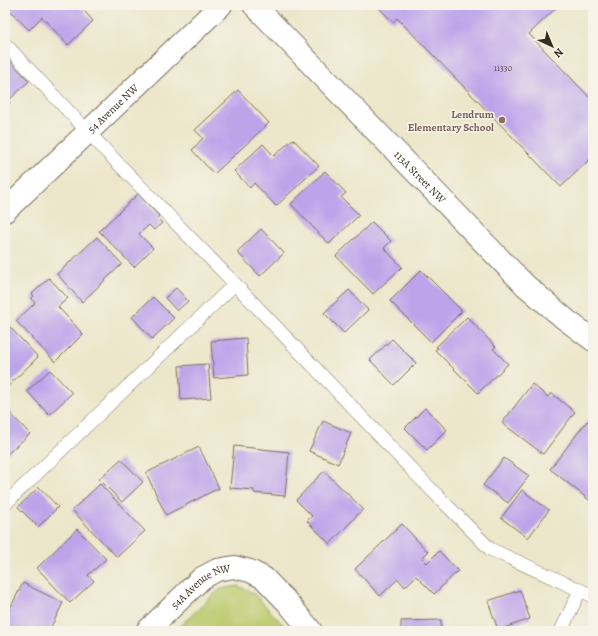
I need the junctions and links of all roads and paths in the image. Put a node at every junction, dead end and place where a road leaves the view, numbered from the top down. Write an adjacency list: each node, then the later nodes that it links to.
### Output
1 (221, 5): 4 (street, 54 Avenue NW)
2 (254, 5): 7 (street, 113A Street NW)
3 (5, 44): 4 (lane)
4 (87, 132): 5 (street, 54 Avenue NW); 6 (lane)
5 (5, 211)
6 (235, 284): 8 (lane); 9 (lane)
7 (593, 340)
8 (5, 504)
9 (580, 590): 10 (lane); 13 (lane)
10 (593, 596)
11 (147, 631): 12 (street, 54A Avenue NW)
12 (311, 631)
13 (561, 631)

